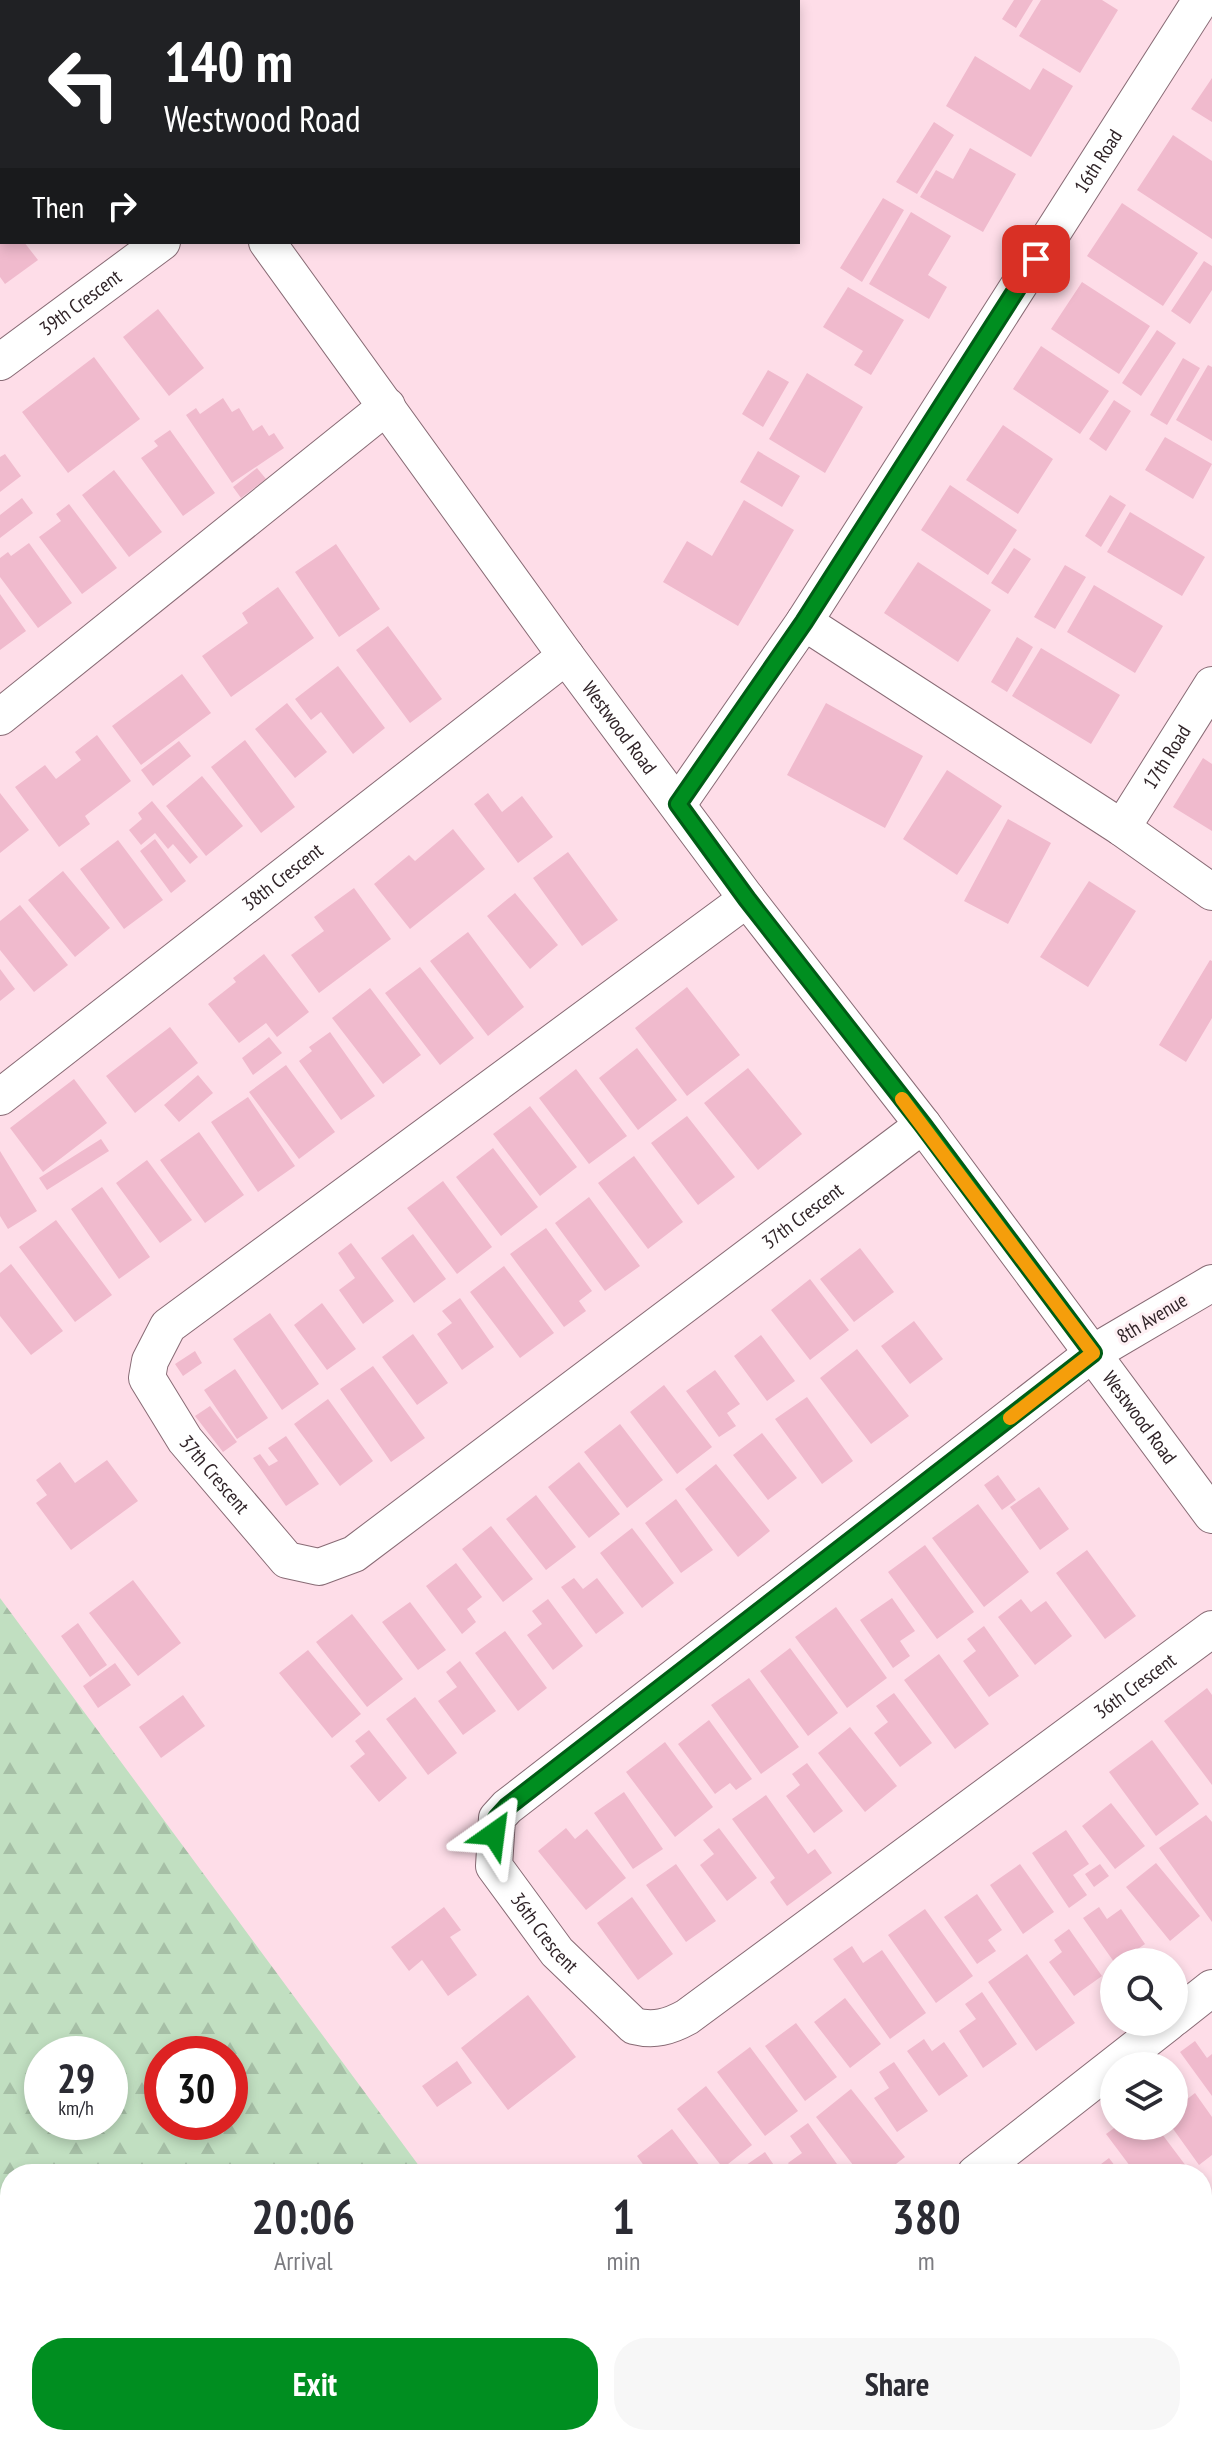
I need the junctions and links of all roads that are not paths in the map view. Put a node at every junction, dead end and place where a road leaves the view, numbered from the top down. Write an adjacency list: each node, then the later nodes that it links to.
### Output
1 (1201, 0): 6 (street, 16th Road)
2 (159, 244): 4 (street, 39th Crescent)
3 (268, 244): 5 (street, Westwood Road)
4 (0, 362)
5 (387, 406): 7 (street, Westwood Road); 9 (street)
6 (804, 622): 10 (street, 16th Road); 11 (street)
7 (566, 656): 10 (street, Westwood Road); 14 (street, 38th Crescent)
8 (1212, 685): 11 (street, 17th Road)
9 (0, 717)
10 (678, 804): 13 (street, Westwood Road)
11 (1122, 828): 12 (street)
12 (1212, 892)
13 (747, 899): 15 (street, Westwood Road); 15 (street, 37th Crescent)
14 (0, 1097)
15 (923, 1125): 17 (street, Westwood Road)
16 (1212, 1283): 17 (street, 8th Avenue)
17 (1093, 1353): 18 (street, Westwood Road); 19 (street, 36th Crescent)
18 (1212, 1515)
19 (1212, 1629)
20 (1212, 1988): 21 (street)
21 (1188, 2007)
22 (1151, 2036): 23 (street)
23 (988, 2164)

